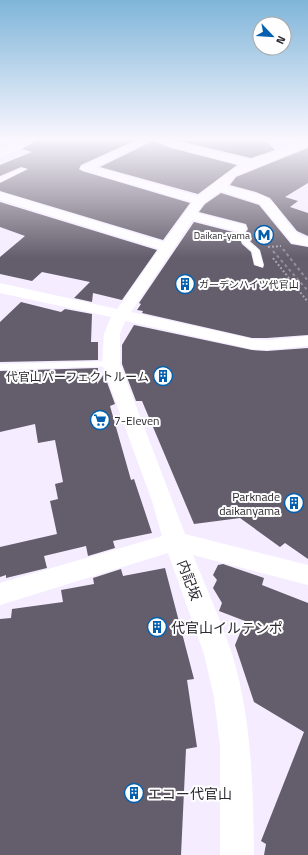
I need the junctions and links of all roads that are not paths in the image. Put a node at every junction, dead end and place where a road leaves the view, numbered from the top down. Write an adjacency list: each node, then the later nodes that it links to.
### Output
1 (125, 179): 5 (street)
2 (226, 179): 3 (street, 内記坂)
3 (219, 187): 5 (street, 内記坂); 8 (street)
4 (0, 196): 9 (street)
5 (200, 200): 6 (street, 内記坂)
6 (188, 215): 7 (street); 9 (street, 内記坂)
7 (240, 228): 10 (lane)
8 (302, 241)
9 (166, 247): 12 (street, 内記坂)
10 (259, 264)
11 (0, 288): 12 (street)
12 (121, 315): 13 (street); 14 (street, 内記坂)
13 (308, 341)
14 (111, 364): 15 (lane); 16 (street, 内記坂)
15 (0, 367)
16 (176, 541): 17 (street); 18 (street); 19 (street, 内記坂)
17 (308, 575)
18 (0, 594)
19 (237, 855)

